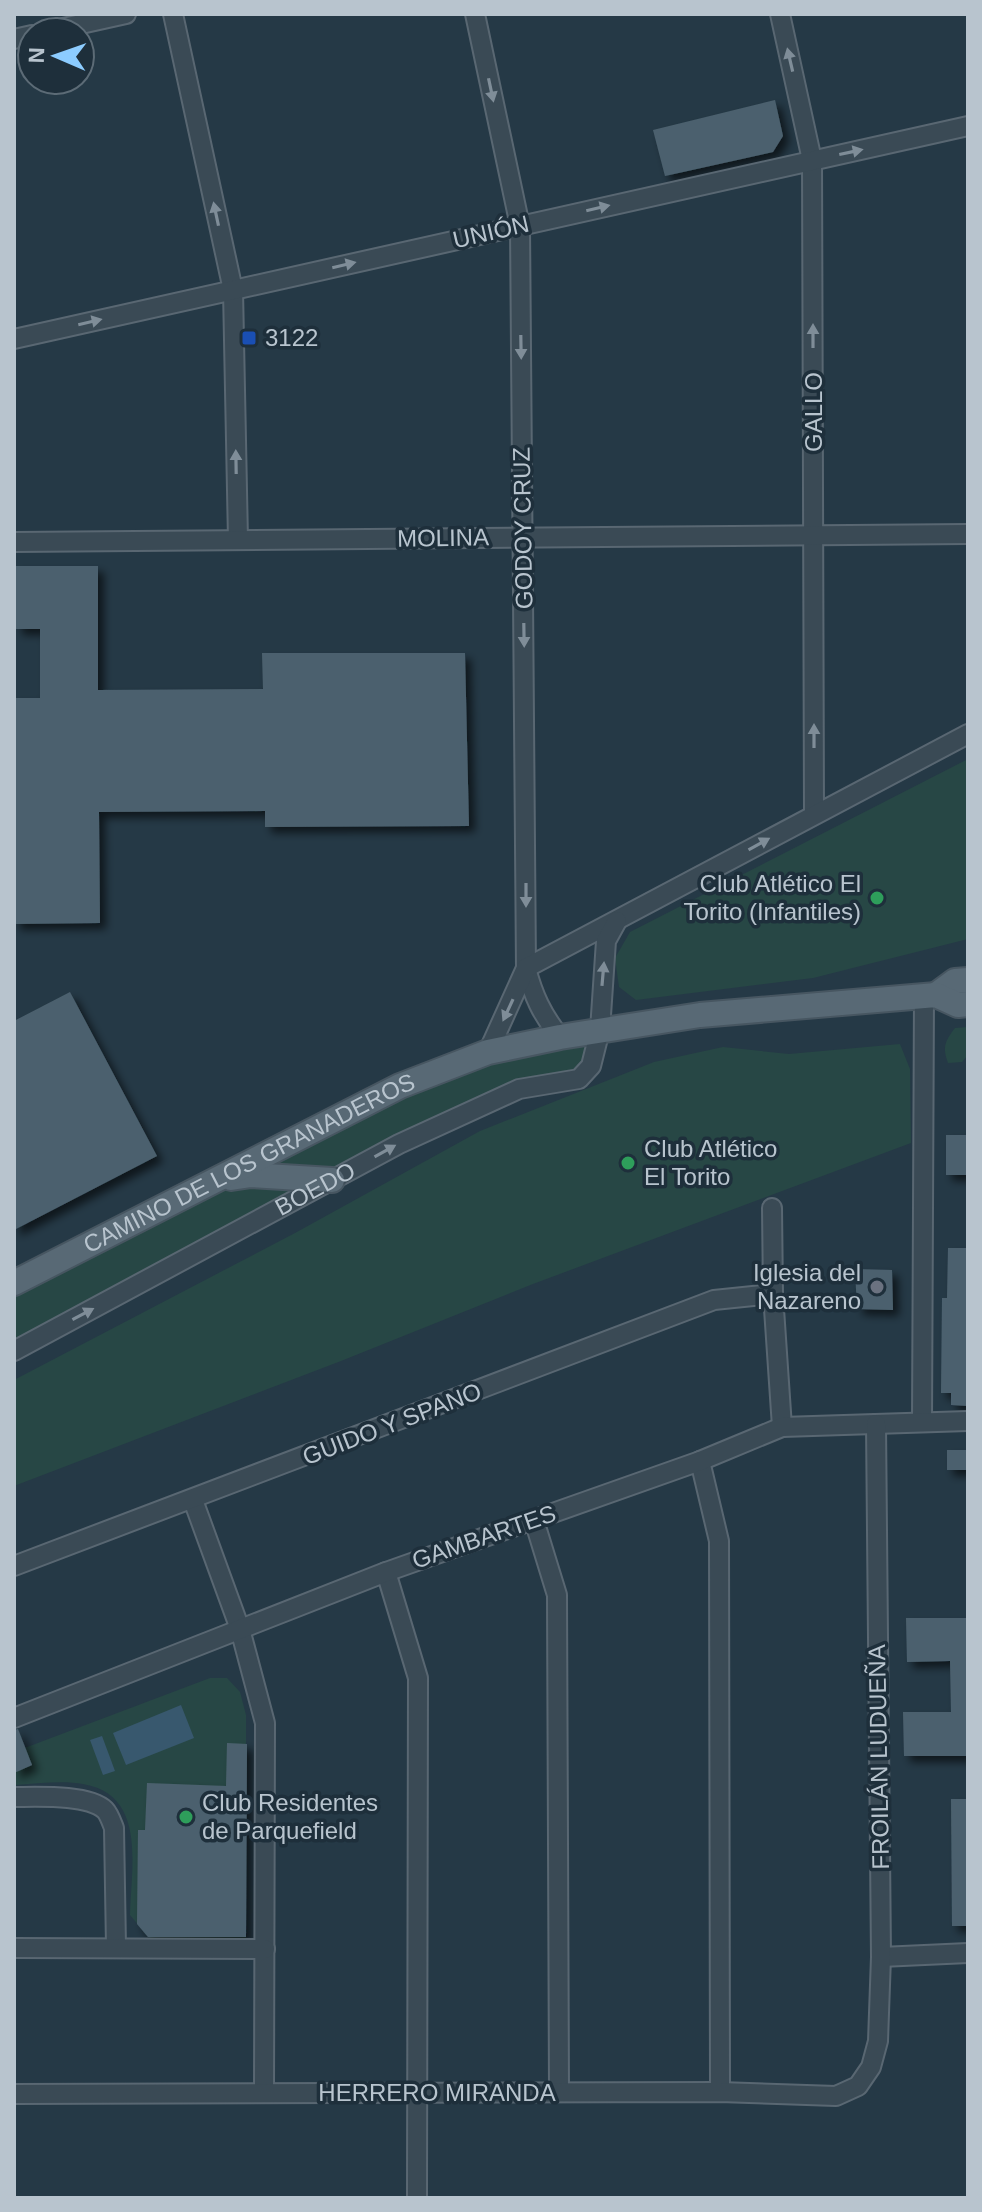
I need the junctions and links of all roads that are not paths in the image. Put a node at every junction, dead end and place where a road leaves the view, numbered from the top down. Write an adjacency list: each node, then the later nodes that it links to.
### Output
1 (126, 14): 5 (street)
2 (173, 14): 9 (street, one-way to 2)
3 (475, 14): 8 (street, GODOY CRUZ, one-way to 8)
4 (780, 14): 7 (street, GALLO, one-way to 4)
5 (96, 21)
6 (968, 126): 7 (street, UNIÓN, one-way to 6)
7 (812, 160): 8 (street, UNIÓN, one-way to 7); 12 (street, GALLO, one-way to 7)
8 (520, 226): 9 (street, UNIÓN, one-way to 8); 13 (street, GODOY CRUZ, one-way to 13)
9 (233, 290): 10 (street, UNIÓN, one-way to 9); 14 (street, one-way to 9)
10 (14, 339)
11 (968, 534): 12 (street, MOLINA)
12 (815, 535): 13 (street, MOLINA); 17 (street, GALLO, one-way to 12)
13 (523, 538): 14 (street, MOLINA); 19 (street, GODOY CRUZ, one-way to 19)
14 (238, 540): 15 (street, MOLINA)
15 (14, 542)
16 (968, 734): 17 (street)
17 (814, 814): 18 (street, one-way to 17)
18 (617, 921): 19 (street); 23 (street, BOEDO, one-way to 18)
19 (526, 968): 24 (street, GODOY CRUZ); 25 (street, one-way to 25)
20 (968, 980): 21 (main road)
21 (930, 995): 22 (main road); 23 (main road); 33 (street)
22 (968, 1004)
23 (600, 1030): 24 (main road); 27 (street, BOEDO, one-way to 23)
24 (560, 1037): 25 (main road, CAMINO DE LOS GRANADEROS)
25 (488, 1052): 26 (main road, CAMINO DE LOS GRANADEROS)
26 (217, 1180): 27 (main road); 29 (main road, CAMINO DE LOS GRANADEROS)
27 (332, 1180): 31 (street, BOEDO, one-way to 27)
28 (772, 1208): 30 (street)
29 (14, 1283)
30 (773, 1294): 35 (street); 37 (street, GUIDO Y SPANO)
31 (14, 1351)
32 (968, 1421): 33 (street, GAMBARTES)
33 (922, 1422): 34 (street, GAMBARTES)
34 (876, 1424): 35 (street, GAMBARTES); 48 (street, FROILÁN LUDUEÑA)
35 (782, 1427): 36 (street, GAMBARTES)
36 (700, 1461): 38 (street, GAMBARTES); 51 (street)
37 (193, 1500): 39 (street, GUIDO Y SPANO); 41 (street)
38 (534, 1520): 40 (street, GAMBARTES); 50 (street)
39 (14, 1566)
40 (386, 1572): 41 (street, GAMBARTES); 53 (street)
41 (240, 1629): 42 (street, GAMBARTES); 46 (street)
42 (14, 1718)
43 (14, 1797): 44 (street)
44 (116, 1947): 45 (street); 46 (street)
45 (14, 1948)
46 (265, 1949): 52 (street)
47 (968, 1953): 48 (street)
48 (881, 1957): 49 (street, FROILÁN LUDUEÑA)
49 (858, 2086): 51 (street, HERRERO MIRANDA)
50 (559, 2092): 51 (street, HERRERO MIRANDA); 53 (street, HERRERO MIRANDA)
51 (720, 2092)
52 (264, 2093): 53 (street, HERRERO MIRANDA); 54 (street, HERRERO MIRANDA)
53 (417, 2093): 55 (street)
54 (14, 2094)
55 (417, 2198)

